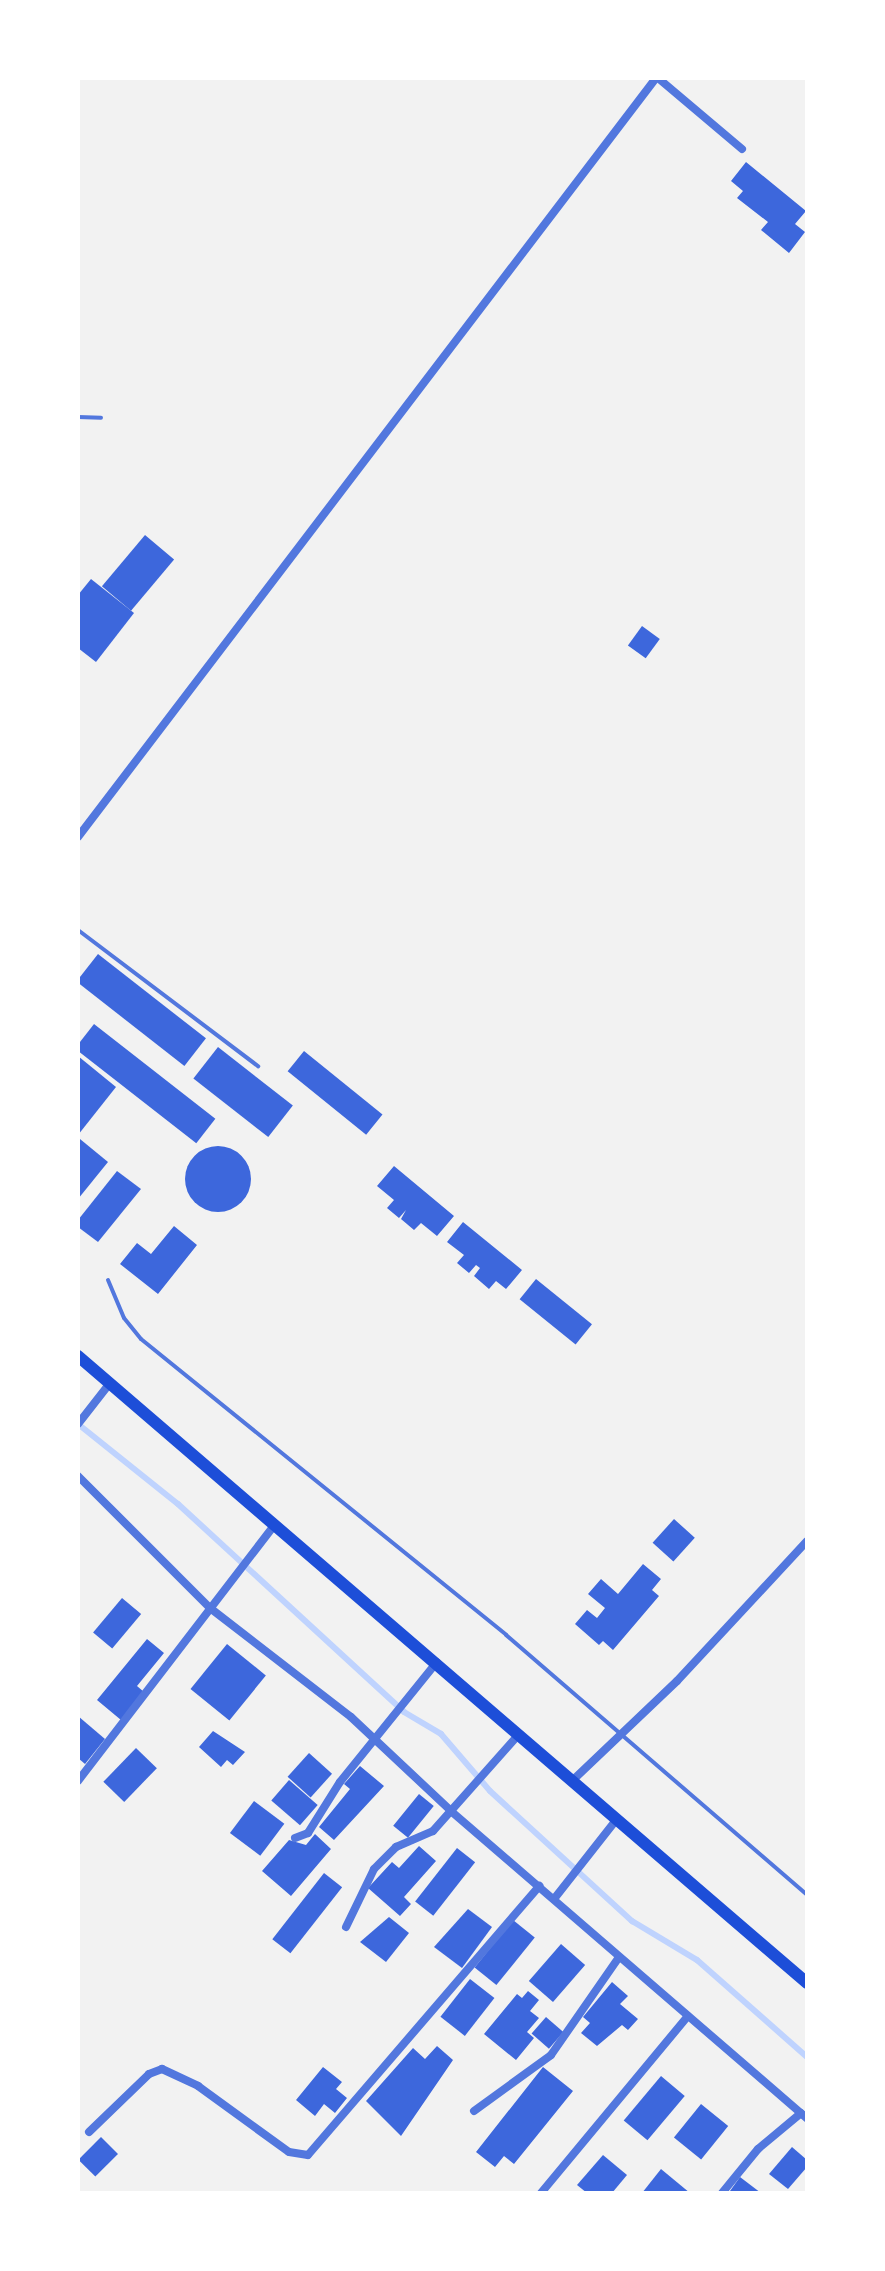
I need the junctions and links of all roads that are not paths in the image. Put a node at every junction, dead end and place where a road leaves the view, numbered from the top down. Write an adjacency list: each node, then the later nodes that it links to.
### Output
1 (657, 78): 2 (street); 5 (street)
2 (742, 149)
3 (78, 417): 4 (lane)
4 (101, 418)
5 (78, 837)
6 (78, 930): 7 (lane)
7 (258, 1066)
8 (108, 1280): 18 (lane)
9 (78, 1356): 10 (main road)
10 (110, 1383): 11 (street); 13 (main road)
11 (78, 1424)
12 (78, 1476): 15 (street)
13 (275, 1524): 15 (street); 16 (main road)
14 (807, 1541): 18 (street)
15 (210, 1608): 19 (street); 20 (street)
16 (437, 1662): 17 (main road); 19 (street)
17 (519, 1734): 21 (main road); 22 (street)
18 (622, 1735): 21 (street); 26 (lane)
19 (380, 1739): 22 (street); 24 (street)
20 (78, 1781)
21 (572, 1781): 23 (main road)
22 (452, 1812): 25 (street); 28 (street)
23 (617, 1819): 27 (street); 30 (main road)
24 (295, 1838)
25 (539, 1886): 27 (street); 34 (street)
26 (807, 1895)
27 (554, 1899): 29 (street)
28 (346, 1927)
29 (619, 1957): 31 (street); 32 (street)
30 (807, 1983)
31 (688, 2016): 33 (street); 35 (street)
32 (474, 2111)
33 (804, 2116): 36 (street)
34 (89, 2132)
35 (541, 2193)
36 (722, 2193)

